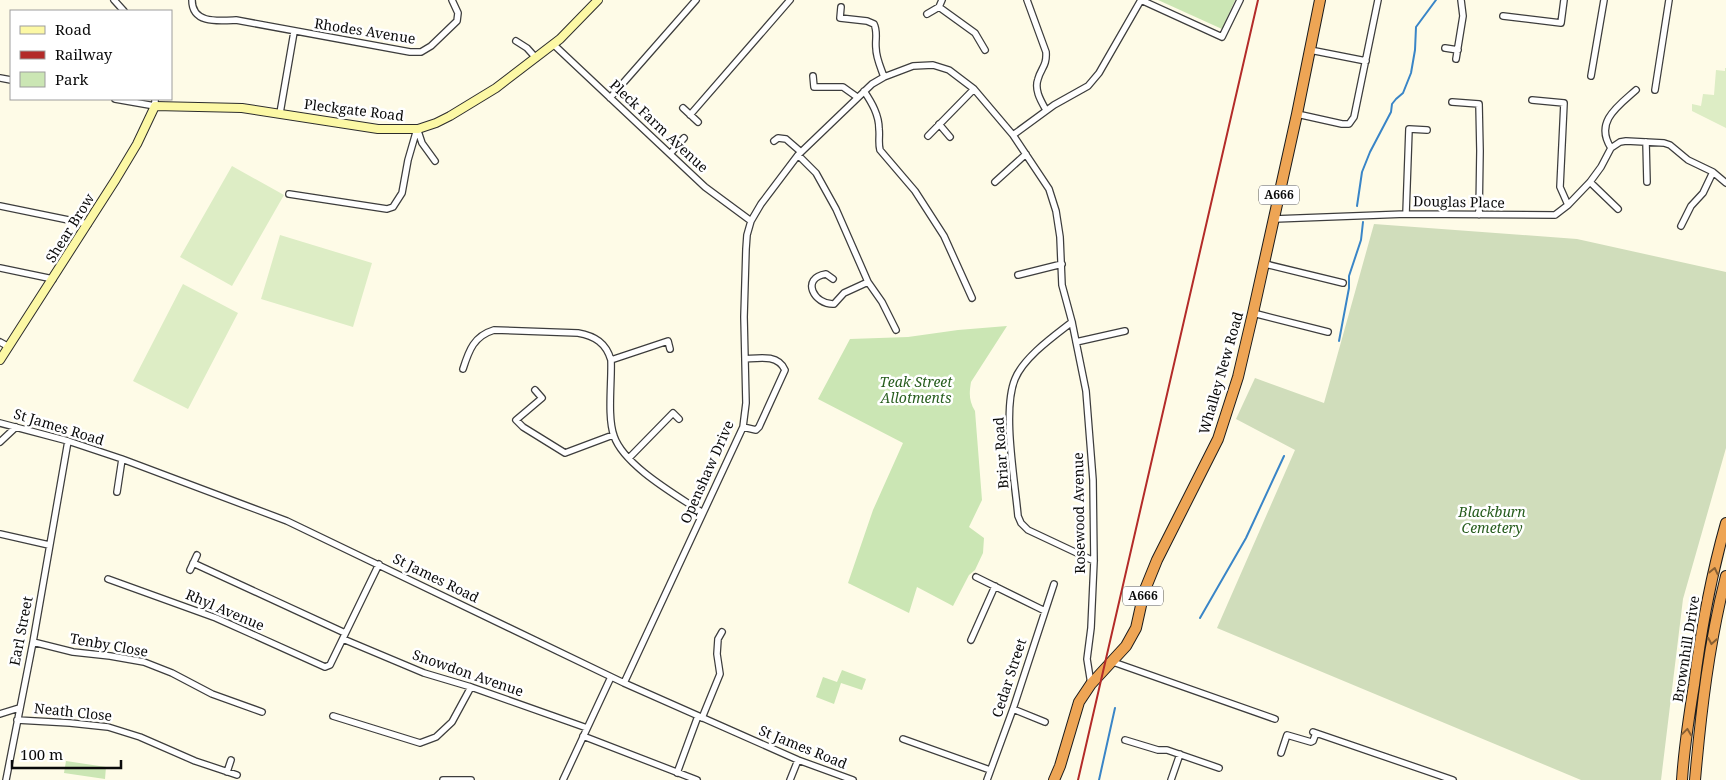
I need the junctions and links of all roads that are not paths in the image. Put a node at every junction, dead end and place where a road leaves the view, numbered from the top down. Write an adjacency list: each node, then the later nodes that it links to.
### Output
1 (114, 0): 19 (street)
2 (192, 0): 22 (street, Rhodes Avenue)
3 (452, 0): 22 (street, Rhodes Avenue)
4 (598, 0): 24 (main road, Pleckgate Road)
5 (696, 0): 40 (street)
6 (790, 0): 49 (street)
7 (942, 0): 18 (street)
8 (1027, 0): 46 (street)
9 (1141, 0): 10 (street); 46 (street)
10 (1240, 0)
11 (1320, 0): 27 (highway, Whalley New Road / A666)
12 (1378, 0): 31 (street)
13 (1461, 0): 28 (street)
14 (1564, 0): 21 (street)
15 (1604, 0): 33 (street)
16 (1669, 0): 37 (street)
17 (841, 7): 34 (street)
18 (939, 7): 20 (street); 26 (street)
19 (123, 10)
20 (927, 14)
21 (1504, 16)
22 (294, 32): 47 (street, Rhodes Avenue)
23 (516, 41): 29 (street)
24 (553, 44): 29 (main road, Pleckgate Road); 40 (street, Pleck Farm Avenue)
25 (1445, 48): 28 (street)
26 (984, 50)
27 (1310, 50): 31 (street); 48 (highway, Whalley New Road / A666)
28 (1458, 50): 30 (street)
29 (536, 58): 52 (main road, Pleckgate Road)
30 (1456, 59)
31 (1366, 61): 48 (street)
32 (813, 76): 39 (street)
33 (1591, 76)
34 (884, 77): 35 (street, Openshaw Drive); 38 (street, Openshaw Drive)
35 (974, 89): 51 (street); 54 (street, Rosewood Avenue)
36 (1636, 90): 60 (street)
37 (1655, 90)
38 (864, 92): 39 (street, Openshaw Drive); 88 (street)
39 (857, 97): 61 (street, Openshaw Drive)
40 (610, 98): 62 (street, Pleck Farm Avenue)
41 (129, 100): 43 (street)
42 (1532, 100): 71 (street)
43 (155, 102): 47 (main road, Pleckgate Road); 78 (main road, Shear Brow)
44 (1452, 102): 75 (street)
45 (683, 108): 49 (street)
46 (1046, 110): 54 (street)
47 (280, 113): 52 (main road, Pleckgate Road)
48 (1297, 114): 76 (highway, Whalley New Road / A666)
49 (690, 115): 50 (street)
50 (698, 122)
51 (939, 124): 55 (street); 56 (street)
52 (418, 129): 64 (street); 70 (street)
53 (1427, 130): 74 (street)
54 (1013, 135): 63 (street, Rosewood Avenue)
55 (928, 136)
56 (950, 137)
57 (684, 138): 62 (street)
58 (774, 141): 61 (street)
59 (1646, 142): 60 (street); 65 (street); 68 (street)
60 (1611, 148): 67 (street, Douglas Place)
61 (799, 153): 77 (street, Openshaw Drive); 86 (street)
62 (670, 154): 77 (street, Pleck Farm Avenue)
63 (1026, 154): 66 (street); 80 (street, Rosewood Avenue)
64 (435, 161)
65 (1713, 172): 69 (street); 79 (street)
66 (995, 182)
67 (1590, 182): 71 (street, Douglas Place); 73 (street)
68 (1648, 182)
69 (1726, 183)
70 (290, 194)
71 (1568, 205): 75 (street, Douglas Place)
72 (0, 206): 78 (street)
73 (1618, 209)
74 (1406, 214): 75 (street, Douglas Place); 76 (street, Douglas Place)
75 (1479, 215)
76 (1274, 219): 81 (highway, Whalley New Road / A666)
77 (751, 221): 98 (street, Openshaw Drive)
78 (88, 224): 84 (main road, Shear Brow)
79 (1681, 226)
80 (1062, 264): 83 (street); 90 (street, Rosewood Avenue)
81 (1264, 264): 87 (street); 89 (highway, Whalley New Road / A666)
82 (0, 268): 84 (street)
83 (1018, 275)
84 (53, 279): 96 (main road, Shear Brow)
85 (833, 279): 86 (street)
86 (868, 282): 91 (street)
87 (1343, 283)
88 (972, 298)
89 (1254, 313): 93 (street); 132 (highway, Whalley New Road / A666)
90 (1072, 322): 95 (street, Rosewood Avenue); 118 (street, Briar Road)
91 (896, 330)
92 (1126, 331): 95 (street)
93 (1328, 332)
94 (0, 342): 96 (street)
95 (1076, 342): 118 (street, Rosewood Avenue)
96 (9, 347): 99 (main road, Shear Brow)
97 (670, 349): 100 (street)
98 (745, 359): 106 (street, Openshaw Drive); 106 (street)
99 (0, 360)
100 (612, 360): 101 (street); 107 (street)
101 (463, 369)
102 (535, 390): 107 (street)
103 (680, 419): 110 (street)
104 (0, 422): 105 (street, St James Road)
105 (16, 427): 108 (street, St James Road); 109 (street)
106 (743, 427): 113 (street, Openshaw Drive)
107 (613, 435): 110 (street)
108 (68, 441): 111 (street, St James Road); 116 (street, Earl Street)
109 (0, 442)
110 (629, 458): 113 (street)
111 (122, 459): 112 (street); 120 (street, St James Road)
112 (116, 492)
113 (703, 513): 134 (street, Openshaw Drive)
114 (1726, 523): 170 (highway, Brownhill Drive, one-way to 114)
115 (0, 534): 116 (street)
116 (49, 545): 131 (street, Earl Street)
117 (197, 555): 119 (street)
118 (1094, 561): 135 (street, Rosewood Avenue)
119 (193, 563): 121 (street); 129 (street, Snowdon Avenue)
120 (379, 564): 129 (street); 133 (street, St James Road)
121 (190, 570)
122 (1726, 576): 171 (highway, Brownhill Drive, one-way to 171)
123 (976, 577): 126 (street)
124 (108, 579): 129 (street, Rhyl Avenue)
125 (1054, 584): 127 (street, Cedar Street)
126 (995, 586): 127 (street); 130 (street)
127 (1044, 611): 138 (street, Cedar Street)
128 (722, 632): 142 (street)
129 (344, 636): 136 (street, Snowdon Avenue)
130 (971, 640)
131 (33, 642): 137 (street, Earl Street); 139 (street, Tenby Close)
132 (1113, 662): 135 (highway, Whalley New Road / A666); 143 (street)
133 (611, 676): 134 (street, St James Road); 146 (street)
134 (624, 683): 142 (street, St James Road)
135 (1091, 684): 167 (highway, Whalley New Road / A666)
136 (471, 687): 141 (street); 146 (street, Snowdon Avenue)
137 (19, 708): 140 (street); 144 (street, Earl Street)
138 (1013, 709): 145 (street); 155 (street, Cedar Street)
139 (262, 712)
140 (0, 714)
141 (334, 716)
142 (700, 717): 153 (street, St James Road); 157 (street)
143 (1276, 719)
144 (17, 720): 156 (street, Neath Close); 159 (street, Earl Street)
145 (1045, 722)
146 (587, 728): 147 (street)
147 (583, 736): 157 (street); 162 (street)
148 (903, 739): 155 (street)
149 (1125, 740): 151 (street)
150 (1281, 753): 169 (street)
151 (1180, 754): 154 (street); 168 (street)
152 (231, 760): 156 (street)
153 (798, 760): 164 (street); 165 (street, St James Road)
154 (1219, 768)
155 (990, 770): 166 (street, Cedar Street)
156 (227, 772): 158 (street, Neath Close)
157 (678, 773): 163 (street)
158 (236, 775)
159 (6, 780)
160 (443, 780): 161 (street)
161 (471, 780)
162 (564, 780)
163 (697, 780)
164 (790, 780)
165 (852, 780)
166 (987, 780)
167 (1054, 780)
168 (1171, 780)
169 (1453, 780)
170 (1682, 780)
171 (1695, 780)

